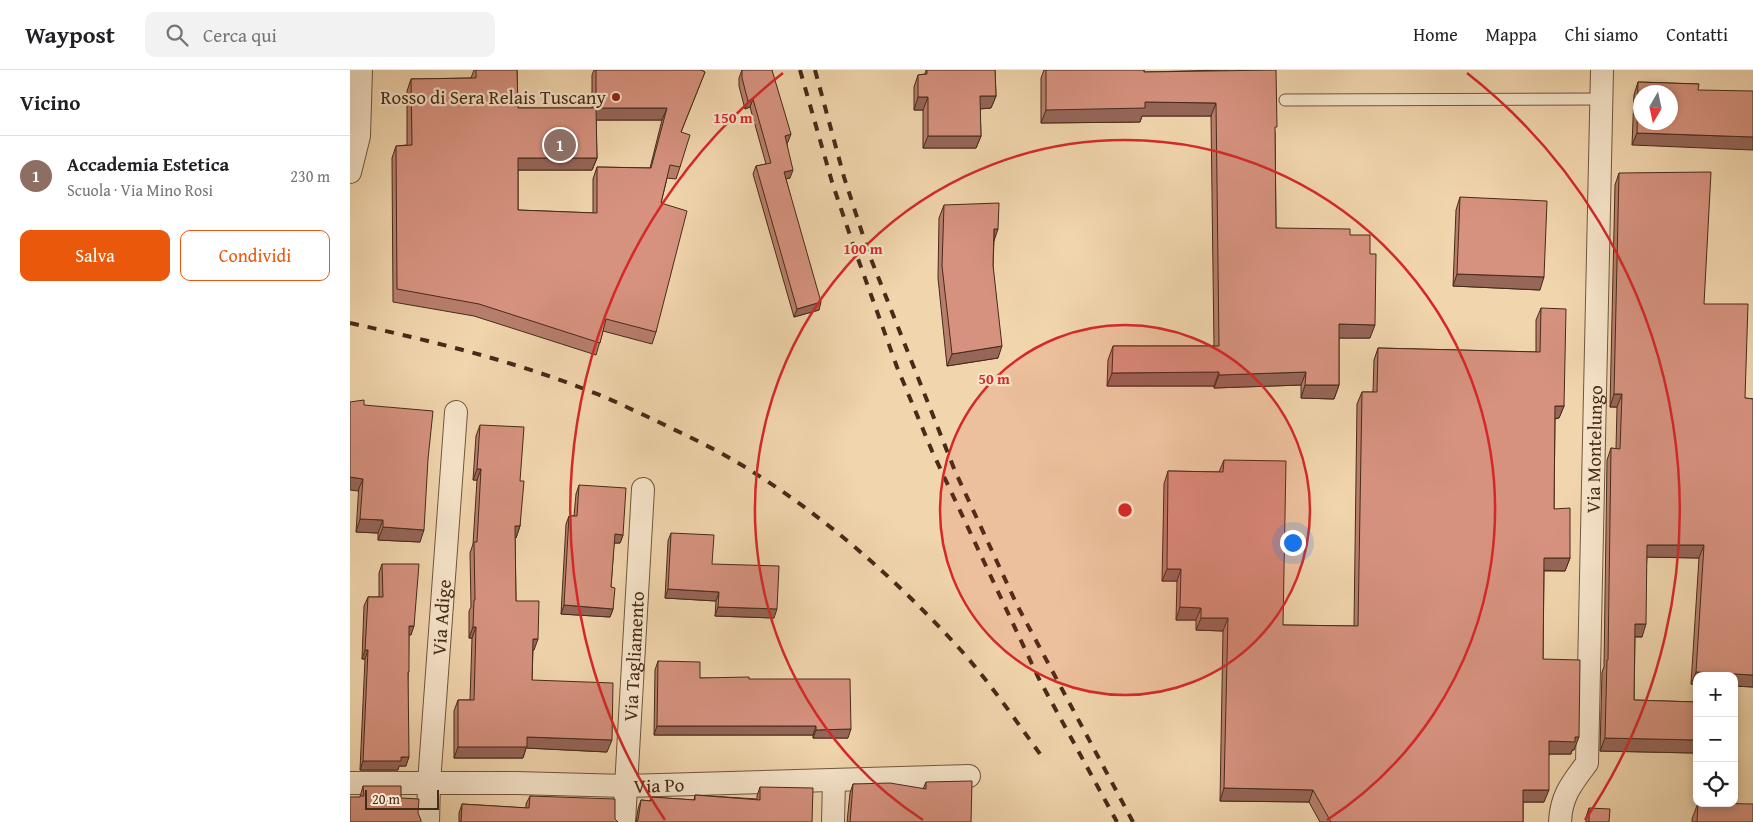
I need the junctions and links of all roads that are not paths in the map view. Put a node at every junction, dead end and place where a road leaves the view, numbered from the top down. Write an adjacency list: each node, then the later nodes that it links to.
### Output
1 (361, 70): 5 (street)
2 (1602, 70): 3 (street, Via Montelungo)
3 (1601, 99): 4 (lane); 16 (street, Via Montelungo)
4 (1285, 100)
5 (350, 172)
6 (456, 412): 10 (street, Via Adige)
7 (643, 489): 12 (street, Via Tagliamento)
8 (968, 776): 9 (street, Via Po)
9 (834, 780): 12 (street, Via Po); 15 (street)
10 (429, 783): 11 (street, Via Po); 12 (street, Via Po); 13 (street, Via Adige)
11 (350, 784)
12 (626, 786): 14 (street, Via Tagliamento)
13 (428, 822)
14 (624, 822)
15 (833, 822)
16 (1560, 822)

